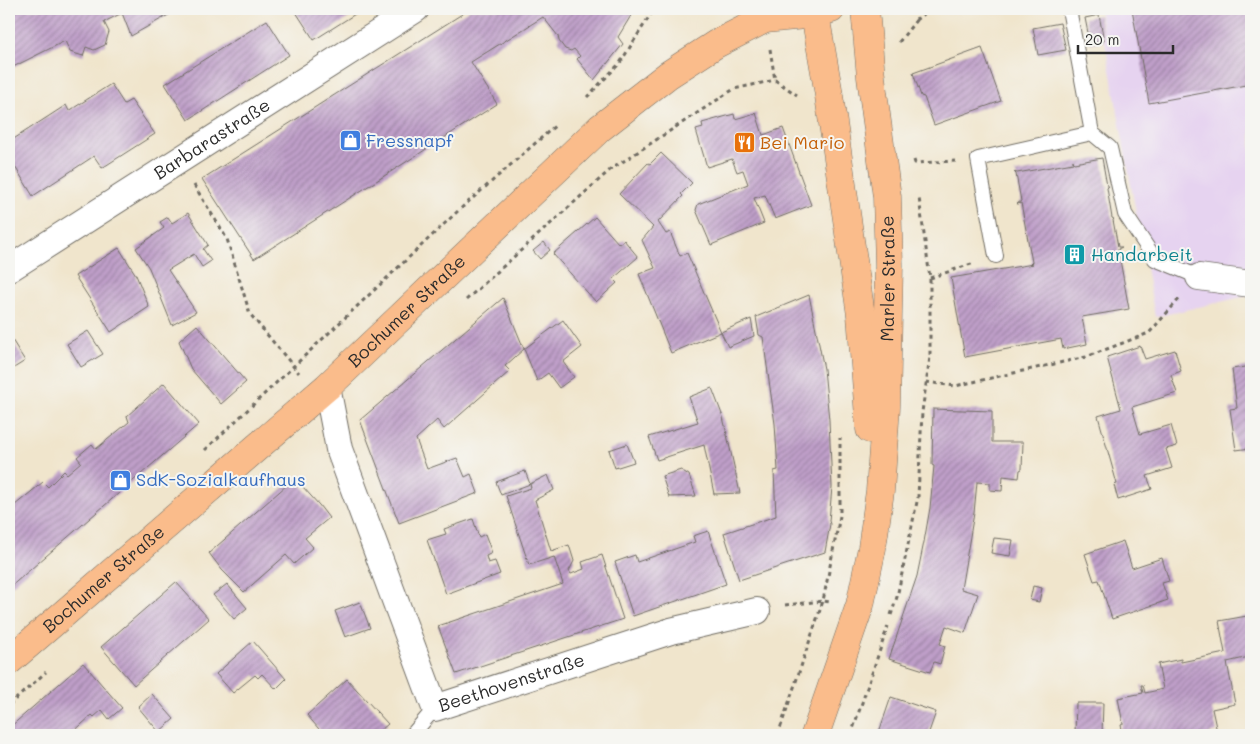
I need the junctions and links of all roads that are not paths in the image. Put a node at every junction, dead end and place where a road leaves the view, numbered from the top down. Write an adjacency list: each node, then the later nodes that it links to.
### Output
1 (416, 9): 7 (street, Barbarastraße)
2 (865, 9): 11 (main road, Marler Straße)
3 (1069, 9): 5 (lane)
4 (820, 10): 10 (main road, Bochumer Straße); 11 (main road, Marler Straße)
5 (1092, 134): 6 (lane); 8 (lane)
6 (996, 256)
7 (9, 269)
8 (1199, 277): 9 (street)
9 (1251, 284)
10 (322, 391): 13 (main road, Bochumer Straße); 14 (street, Beethovenstraße)
11 (872, 548): 16 (main road, Marler Straße)
12 (757, 611): 14 (street, Beethovenstraße)
13 (9, 662)
14 (435, 708): 15 (lane)
15 (412, 735)
16 (815, 735)

